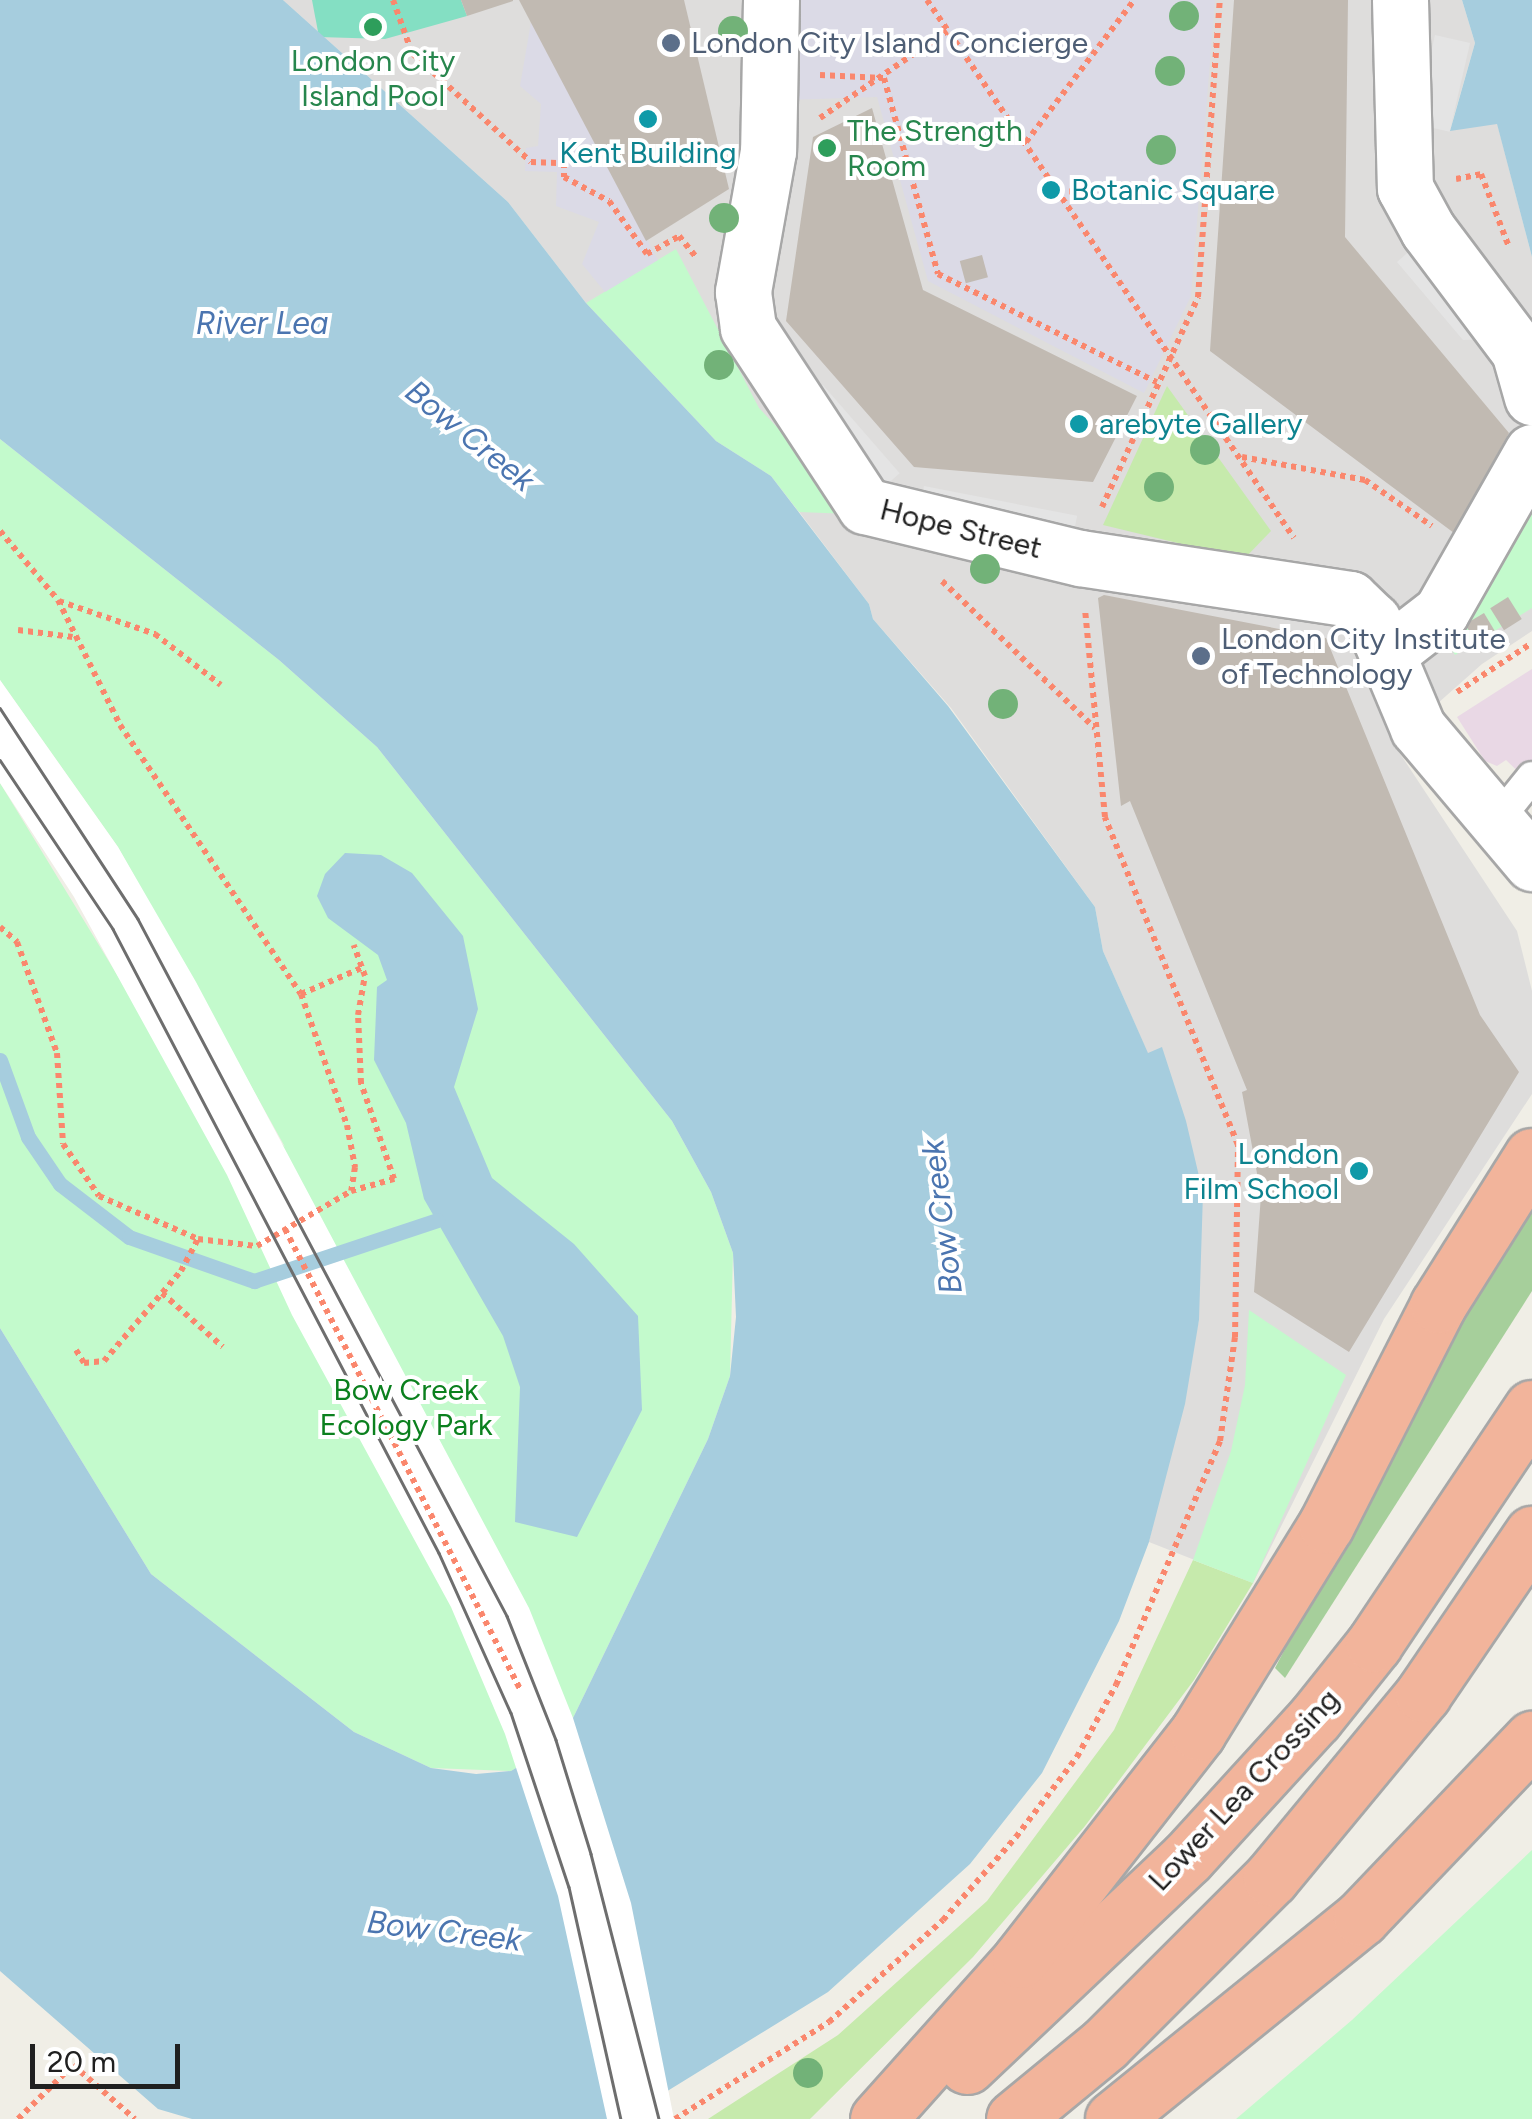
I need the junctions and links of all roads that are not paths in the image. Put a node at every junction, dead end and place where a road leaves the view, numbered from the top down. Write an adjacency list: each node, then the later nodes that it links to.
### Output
1 (771, 0): 5 (street, Hope Street)
2 (1400, 0): 3 (street)
3 (1532, 397)
4 (1532, 452): 5 (street)
5 (1388, 653): 7 (street, Hope Street)
6 (1532, 777): 7 (lane)
7 (1495, 822): 8 (street, Hope Street)
8 (1532, 863)
9 (1532, 1156): 13 (highway)
10 (1532, 1408): 14 (highway, Lower Lea Crossing)
11 (1532, 1534): 15 (highway)
12 (1532, 1739): 16 (highway)
13 (878, 2119)
14 (897, 2119)
15 (1014, 2119)
16 (1113, 2119)

